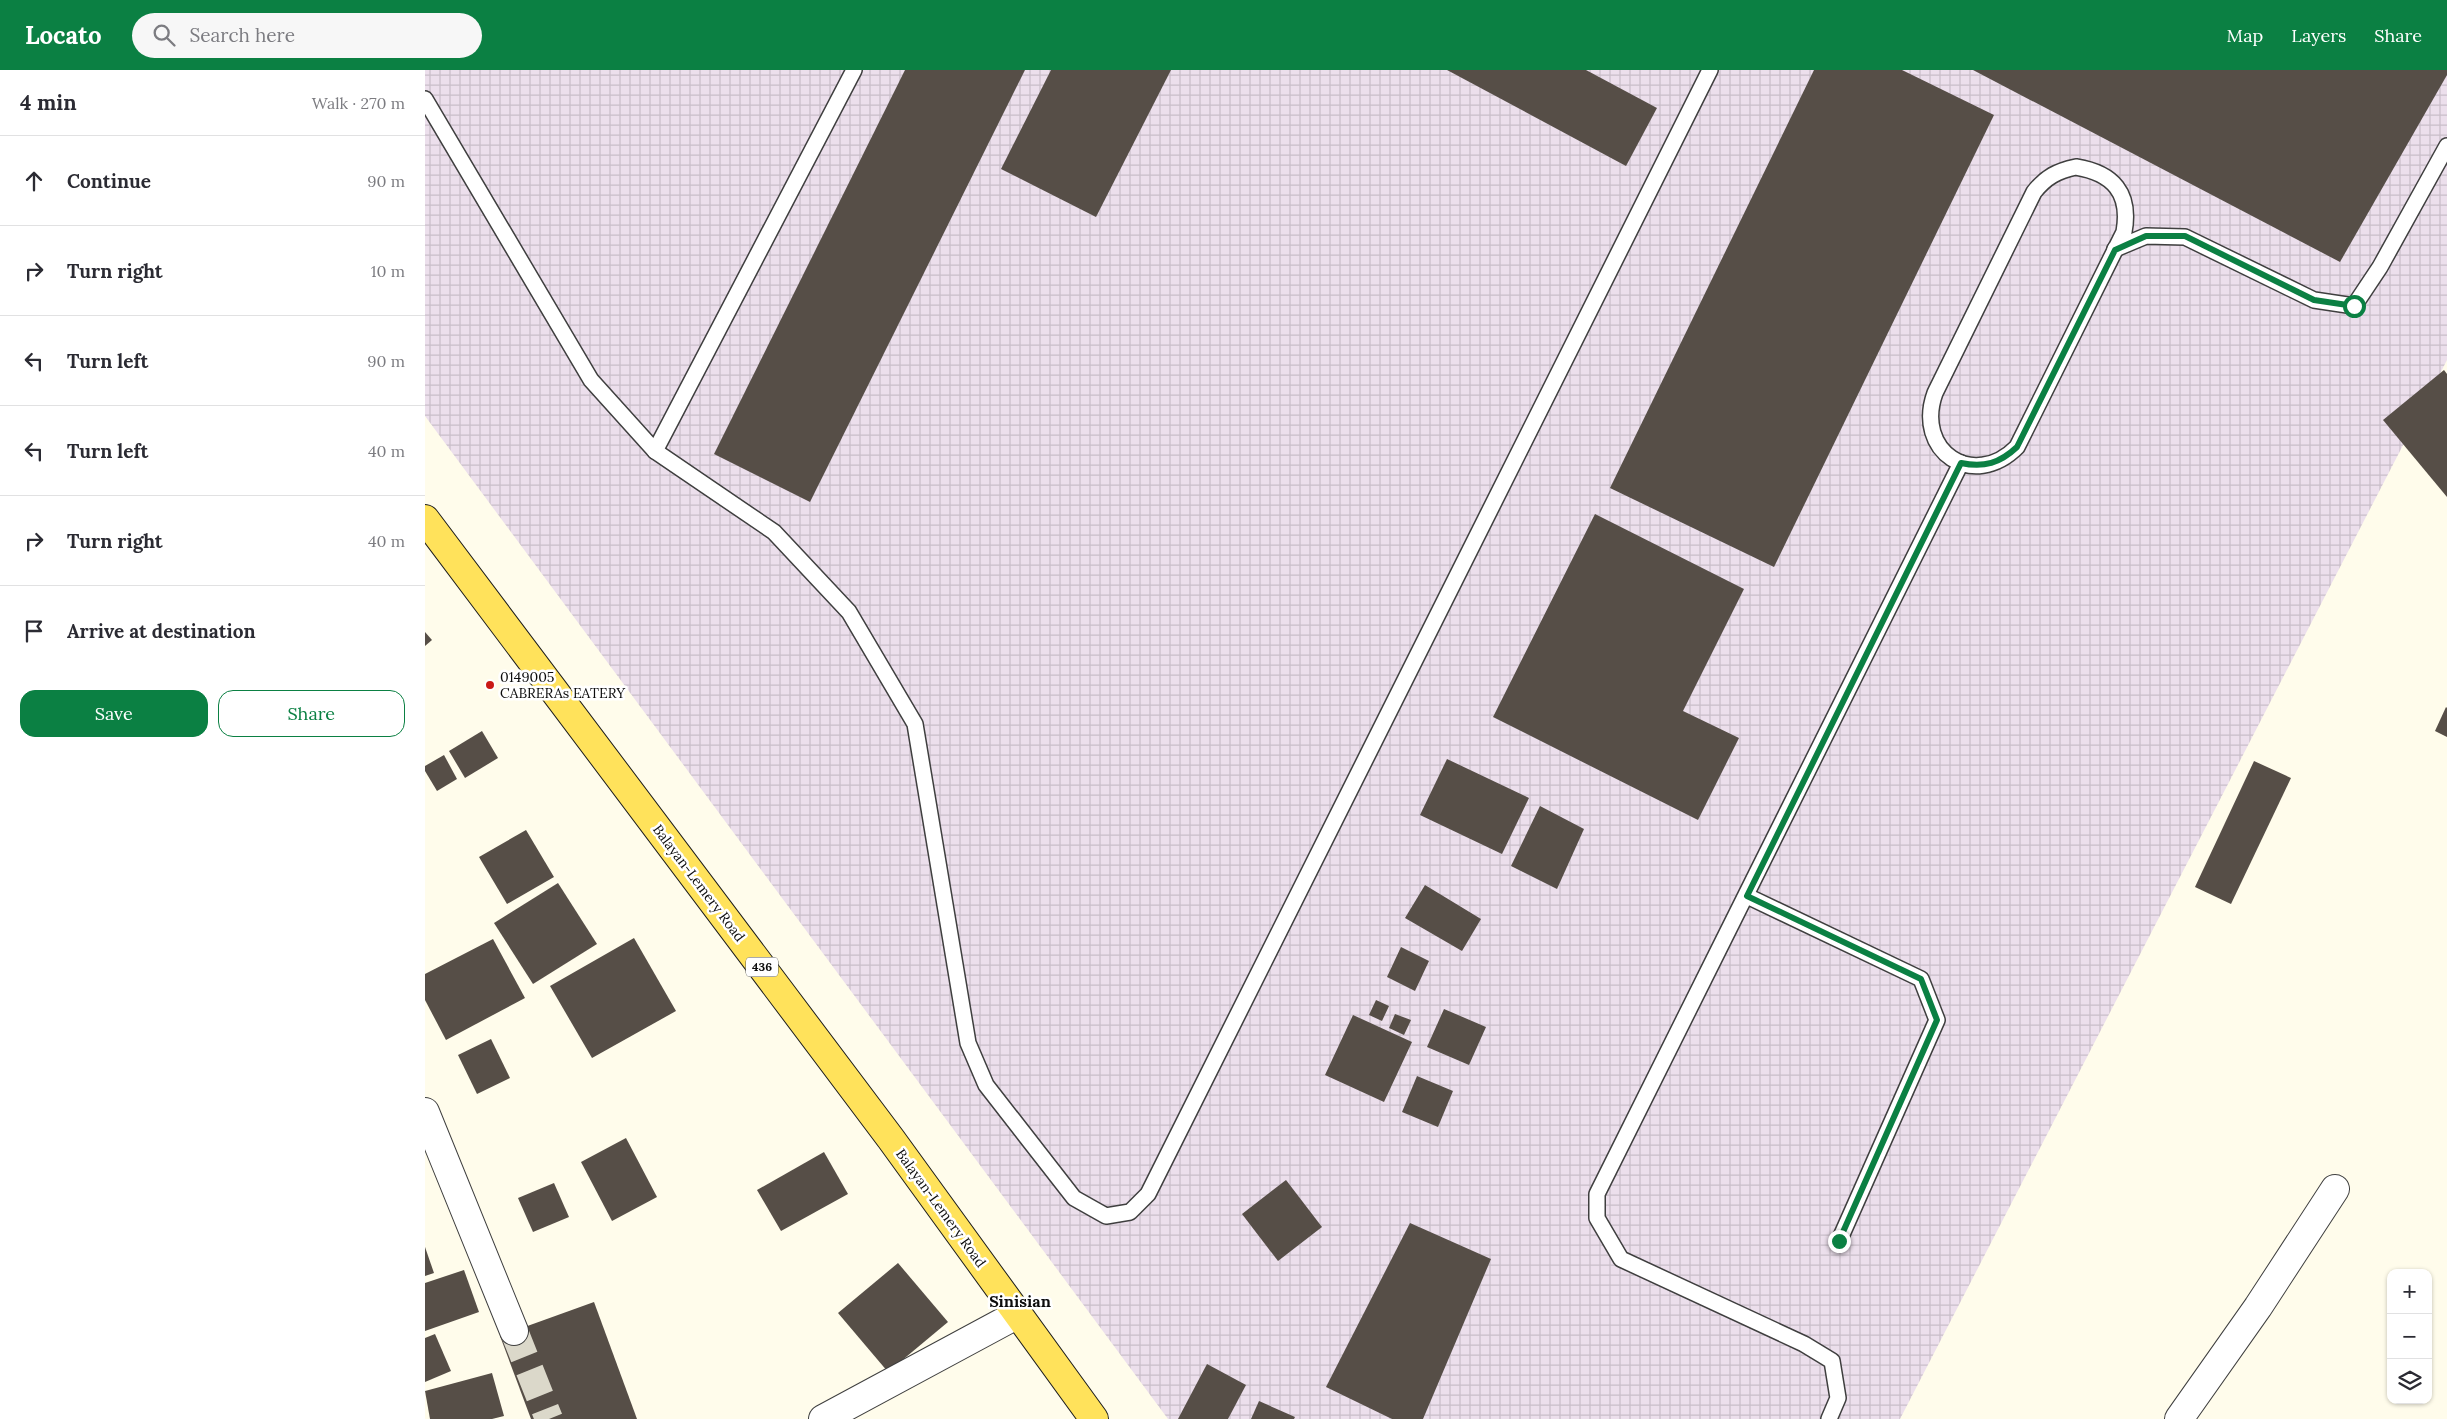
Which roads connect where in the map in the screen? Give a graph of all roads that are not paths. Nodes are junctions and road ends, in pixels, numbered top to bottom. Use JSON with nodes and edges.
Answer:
{"nodes":[{"id":1,"x":854,"y":70,"type":"edge"},
{"id":2,"x":1705,"y":72,"type":"edge"},
{"id":3,"x":425,"y":99,"type":"edge"},
{"id":4,"x":2447,"y":146,"type":"edge"},
{"id":5,"x":2115,"y":250,"type":"junction"},
{"id":6,"x":655,"y":451,"type":"junction"},
{"id":7,"x":1961,"y":463,"type":"junction"},
{"id":8,"x":425,"y":518,"type":"edge"},
{"id":9,"x":1747,"y":896,"type":"junction"},
{"id":10,"x":425,"y":1112,"type":"edge"},
{"id":11,"x":2335,"y":1189,"type":"dead end"},
{"id":12,"x":1839,"y":1241,"type":"dead end"},
{"id":13,"x":1018,"y":1314,"type":"junction"},
{"id":14,"x":514,"y":1331,"type":"tunnel mouth"},
{"id":15,"x":823,"y":1419,"type":"edge"},
{"id":16,"x":1094,"y":1419,"type":"edge"},
{"id":17,"x":1829,"y":1419,"type":"edge"},
{"id":18,"x":2179,"y":1419,"type":"edge"}],
"edges":[{"from":1,"to":6,"type":"lane"},
{"from":2,"to":6,"type":"lane"},
{"from":3,"to":6,"type":"lane"},
{"from":4,"to":5,"type":"lane"},
{"from":5,"to":7,"type":"lane"},
{"from":5,"to":7,"type":"lane"},
{"from":7,"to":9,"type":"lane"},
{"from":8,"to":13,"type":"main road","name":"Balayan-Lemery Road","number":"436"},
{"from":9,"to":12,"type":"lane"},
{"from":9,"to":17,"type":"lane"},
{"from":10,"to":14,"type":"street"},
{"from":11,"to":18,"type":"street"},
{"from":13,"to":15,"type":"street"},
{"from":13,"to":16,"type":"main road","name":"Balayan-Lemery Road","number":"436"}]}
